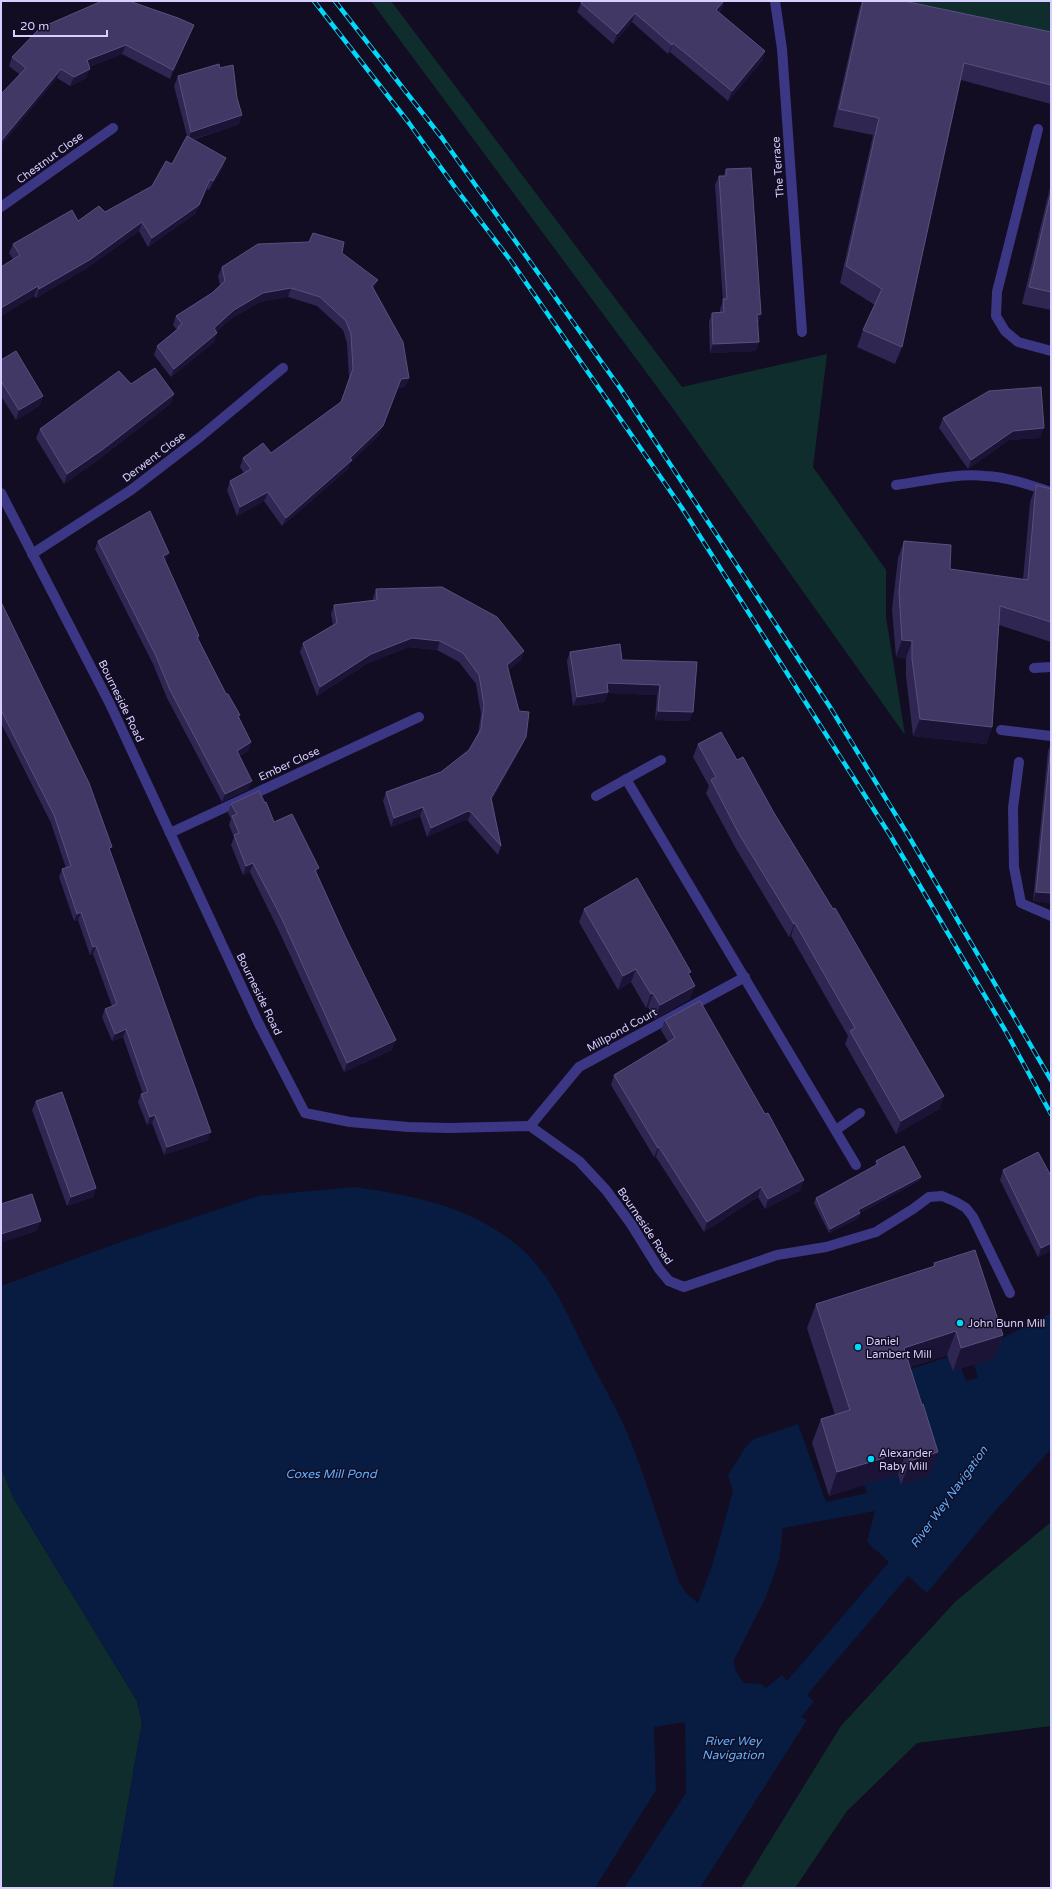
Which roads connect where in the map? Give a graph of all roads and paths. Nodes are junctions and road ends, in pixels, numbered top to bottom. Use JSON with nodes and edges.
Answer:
{"nodes":[{"id":1,"x":775,"y":1,"type":"edge"},
{"id":2,"x":113,"y":128,"type":"dead end"},
{"id":3,"x":1038,"y":129,"type":"dead end"},
{"id":4,"x":1,"y":208,"type":"edge"},
{"id":5,"x":802,"y":332,"type":"dead end"},
{"id":6,"x":1051,"y":351,"type":"edge"},
{"id":7,"x":283,"y":368,"type":"dead end"},
{"id":8,"x":896,"y":485,"type":"dead end"},
{"id":9,"x":1051,"y":492,"type":"edge"},
{"id":10,"x":1,"y":493,"type":"edge"},
{"id":11,"x":32,"y":554,"type":"junction"},
{"id":12,"x":1051,"y":667,"type":"edge"},
{"id":13,"x":1034,"y":668,"type":"dead end"},
{"id":14,"x":418,"y":717,"type":"dead end"},
{"id":15,"x":1001,"y":730,"type":"dead end"},
{"id":16,"x":1051,"y":736,"type":"edge"},
{"id":17,"x":661,"y":760,"type":"dead end"},
{"id":18,"x":1019,"y":762,"type":"dead end"},
{"id":19,"x":626,"y":779,"type":"junction"},
{"id":20,"x":596,"y":796,"type":"dead end"},
{"id":21,"x":170,"y":833,"type":"junction"},
{"id":22,"x":1051,"y":916,"type":"edge"},
{"id":23,"x":744,"y":977,"type":"junction"},
{"id":24,"x":860,"y":1113,"type":"dead end"},
{"id":25,"x":530,"y":1126,"type":"junction"},
{"id":26,"x":836,"y":1130,"type":"junction"},
{"id":27,"x":856,"y":1165,"type":"dead end"},
{"id":28,"x":1010,"y":1293,"type":"dead end"}],
"edges":[{"from":1,"to":5,"type":"street","name":"The Terrace"},
{"from":2,"to":4,"type":"street","name":"Chestnut Close"},
{"from":3,"to":6,"type":"street"},
{"from":7,"to":11,"type":"street","name":"Derwent Close"},
{"from":8,"to":9,"type":"street"},
{"from":10,"to":11,"type":"street","name":"Bourneside Road"},
{"from":11,"to":21,"type":"street","name":"Bourneside Road"},
{"from":12,"to":13,"type":"street"},
{"from":14,"to":21,"type":"street","name":"Ember Close"},
{"from":15,"to":16,"type":"street"},
{"from":17,"to":19,"type":"street"},
{"from":18,"to":22,"type":"street"},
{"from":19,"to":20,"type":"street"},
{"from":19,"to":23,"type":"street"},
{"from":21,"to":25,"type":"street","name":"Bourneside Road"},
{"from":23,"to":25,"type":"street","name":"Millpond Court"},
{"from":23,"to":26,"type":"street"},
{"from":24,"to":26,"type":"street"},
{"from":25,"to":28,"type":"street","name":"Bourneside Road"},
{"from":26,"to":27,"type":"street"}]}
